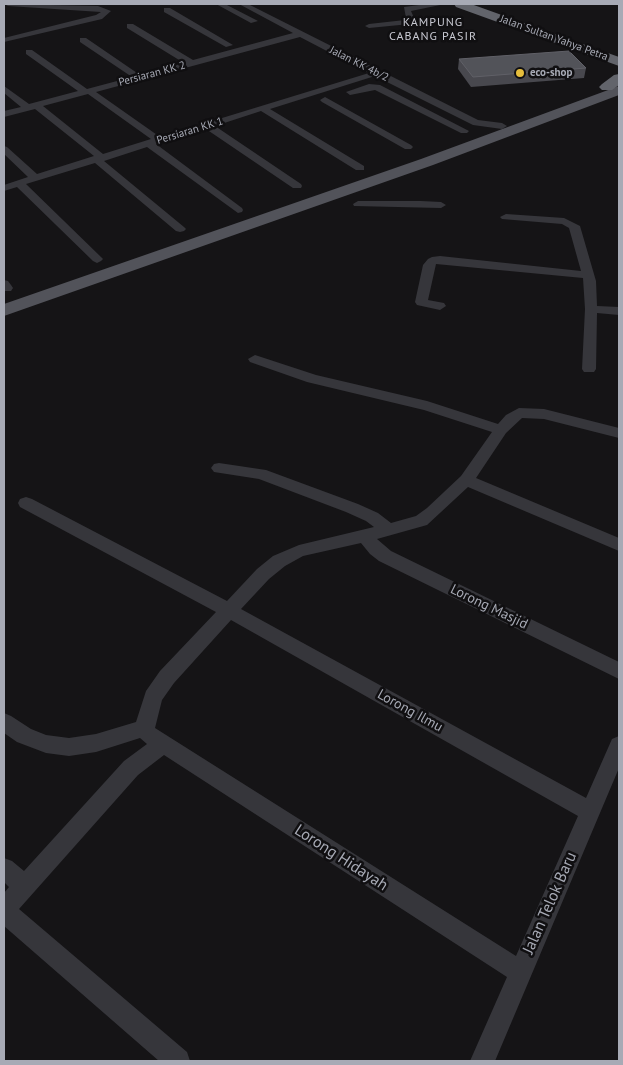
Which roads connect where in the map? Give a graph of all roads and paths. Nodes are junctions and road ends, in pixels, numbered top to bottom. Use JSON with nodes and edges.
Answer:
{"nodes":[{"id":1,"x":8,"y":4,"type":"edge"},
{"id":2,"x":23,"y":4,"type":"edge"},
{"id":3,"x":220,"y":4,"type":"edge"},
{"id":4,"x":441,"y":4,"type":"edge"},
{"id":5,"x":460,"y":4,"type":"edge"},
{"id":6,"x":475,"y":4,"type":"edge"},
{"id":7,"x":246,"y":6,"type":"edge"},
{"id":8,"x":167,"y":10,"type":"dead end"},
{"id":9,"x":235,"y":11,"type":"junction"},
{"id":10,"x":261,"y":25,"type":"dead end"},
{"id":11,"x":130,"y":26,"type":"dead end"},
{"id":12,"x":369,"y":26,"type":"dead end"},
{"id":13,"x":14,"y":29,"type":"dead end"},
{"id":14,"x":43,"y":30,"type":"junction"},
{"id":15,"x":271,"y":32,"type":"dead end"},
{"id":16,"x":300,"y":34,"type":"junction"},
{"id":17,"x":4,"y":40,"type":"edge"},
{"id":18,"x":83,"y":40,"type":"dead end"},
{"id":19,"x":232,"y":44,"type":"junction"},
{"id":20,"x":244,"y":49,"type":"junction"},
{"id":21,"x":29,"y":52,"type":"dead end"},
{"id":22,"x":612,"y":54,"type":"edge"},
{"id":23,"x":181,"y":58,"type":"junction"},
{"id":24,"x":619,"y":62,"type":"edge"},
{"id":25,"x":191,"y":63,"type":"junction"},
{"id":26,"x":619,"y":67,"type":"edge"},
{"id":27,"x":376,"y":73,"type":"junction"},
{"id":28,"x":139,"y":78,"type":"junction"},
{"id":29,"x":616,"y":84,"type":"edge"},
{"id":30,"x":4,"y":89,"type":"edge"},
{"id":31,"x":87,"y":92,"type":"junction"},
{"id":32,"x":619,"y":98,"type":"edge"},
{"id":33,"x":32,"y":107,"type":"junction"},
{"id":34,"x":262,"y":108,"type":"junction"},
{"id":35,"x":291,"y":111,"type":"dead end"},
{"id":36,"x":4,"y":114,"type":"edge"},
{"id":37,"x":274,"y":116,"type":"junction"},
{"id":38,"x":207,"y":125,"type":"junction"},
{"id":39,"x":480,"y":128,"type":"junction"},
{"id":40,"x":464,"y":131,"type":"dead end"},
{"id":41,"x":153,"y":142,"type":"junction"},
{"id":42,"x":408,"y":147,"type":"dead end"},
{"id":43,"x":4,"y":149,"type":"edge"},
{"id":44,"x":99,"y":158,"type":"junction"},
{"id":45,"x":433,"y":165,"type":"junction"},
{"id":46,"x":360,"y":168,"type":"dead end"},
{"id":47,"x":35,"y":178,"type":"junction"},
{"id":48,"x":19,"y":183,"type":"junction"},
{"id":49,"x":297,"y":186,"type":"dead end"},
{"id":50,"x":4,"y":188,"type":"edge"},
{"id":51,"x":404,"y":188,"type":"dead end"},
{"id":52,"x":358,"y":204,"type":"junction"},
{"id":53,"x":442,"y":205,"type":"dead end"},
{"id":54,"x":238,"y":210,"type":"dead end"},
{"id":55,"x":340,"y":211,"type":"dead end"},
{"id":56,"x":506,"y":217,"type":"dead end"},
{"id":57,"x":180,"y":229,"type":"dead end"},
{"id":58,"x":267,"y":234,"type":"dead end"},
{"id":59,"x":215,"y":243,"type":"junction"},
{"id":60,"x":97,"y":259,"type":"dead end"},
{"id":61,"x":588,"y":275,"type":"junction"},
{"id":62,"x":440,"y":306,"type":"dead end"},
{"id":63,"x":591,"y":309,"type":"junction"},
{"id":64,"x":4,"y":310,"type":"edge"},
{"id":65,"x":619,"y":311,"type":"edge"},
{"id":66,"x":254,"y":358,"type":"dead end"},
{"id":67,"x":589,"y":369,"type":"dead end"},
{"id":68,"x":501,"y":430,"type":"junction"},
{"id":69,"x":619,"y":433,"type":"edge"},
{"id":70,"x":219,"y":468,"type":"dead end"},
{"id":71,"x":466,"y":480,"type":"junction"},
{"id":72,"x":26,"y":503,"type":"dead end"},
{"id":73,"x":389,"y":530,"type":"junction"},
{"id":74,"x":365,"y":536,"type":"junction"},
{"id":75,"x":619,"y":545,"type":"edge"},
{"id":76,"x":229,"y":611,"type":"junction"},
{"id":77,"x":619,"y":671,"type":"edge"},
{"id":78,"x":4,"y":722,"type":"edge"},
{"id":79,"x":144,"y":728,"type":"junction"},
{"id":80,"x":163,"y":744,"type":"junction"},
{"id":81,"x":619,"y":745,"type":"edge"},
{"id":82,"x":590,"y":812,"type":"junction"},
{"id":83,"x":4,"y":869,"type":"edge"},
{"id":84,"x":25,"y":885,"type":"junction"},
{"id":85,"x":4,"y":910,"type":"edge"},
{"id":86,"x":520,"y":972,"type":"junction"},
{"id":87,"x":178,"y":1061,"type":"edge"},
{"id":88,"x":483,"y":1061,"type":"edge"}],
"edges":[{"from":1,"to":2,"type":"street"},
{"from":2,"to":14,"type":"street"},
{"from":3,"to":9,"type":"street"},
{"from":4,"to":12,"type":"street"},
{"from":5,"to":22,"type":"highway","name":"Jalan Sultan Yahya Petra"},
{"from":6,"to":22,"type":"highway","name":"Jalan Sultan Yahya Petra"},
{"from":7,"to":9,"type":"street"},
{"from":7,"to":16,"type":"street","name":"Jalan KK 4b/2"},
{"from":8,"to":19,"type":"street"},
{"from":9,"to":10,"type":"street"},
{"from":11,"to":23,"type":"street"},
{"from":13,"to":14,"type":"street"},
{"from":14,"to":17,"type":"street"},
{"from":15,"to":19,"type":"street"},
{"from":16,"to":20,"type":"street","name":"Persiaran KK 2"},
{"from":16,"to":27,"type":"street","name":"Jalan KK 4b/2"},
{"from":18,"to":28,"type":"street"},
{"from":19,"to":20,"type":"street"},
{"from":19,"to":23,"type":"street"},
{"from":20,"to":25,"type":"street","name":"Persiaran KK 2"},
{"from":21,"to":31,"type":"street"},
{"from":22,"to":24,"type":"highway","name":"Jalan Sultan Yahya Petra"},
{"from":22,"to":26,"type":"highway"},
{"from":23,"to":25,"type":"street"},
{"from":25,"to":28,"type":"street","name":"Persiaran KK 2"},
{"from":27,"to":34,"type":"street","name":"Persiaran KK 1"},
{"from":27,"to":39,"type":"street","name":"Jalan KK 4b/2"},
{"from":28,"to":31,"type":"street","name":"Persiaran KK 2"},
{"from":29,"to":39,"type":"main road"},
{"from":29,"to":45,"type":"main road"},
{"from":30,"to":33,"type":"street"},
{"from":31,"to":33,"type":"street","name":"Persiaran KK 2"},
{"from":31,"to":41,"type":"street"},
{"from":32,"to":45,"type":"main road"},
{"from":33,"to":36,"type":"street","name":"Persiaran KK 2"},
{"from":33,"to":44,"type":"street"},
{"from":34,"to":37,"type":"street"},
{"from":34,"to":38,"type":"street","name":"Persiaran KK 1"},
{"from":35,"to":37,"type":"street"},
{"from":37,"to":46,"type":"street"},
{"from":38,"to":41,"type":"street","name":"Persiaran KK 1"},
{"from":38,"to":49,"type":"street"},
{"from":39,"to":59,"type":"main road"},
{"from":40,"to":42,"type":"street"},
{"from":41,"to":44,"type":"street","name":"Persiaran KK 1"},
{"from":41,"to":54,"type":"street"},
{"from":43,"to":47,"type":"street"},
{"from":44,"to":47,"type":"street","name":"Persiaran KK 1"},
{"from":44,"to":57,"type":"street"},
{"from":45,"to":59,"type":"main road"},
{"from":47,"to":48,"type":"street","name":"Persiaran KK 1"},
{"from":48,"to":50,"type":"street","name":"Persiaran KK 1"},
{"from":48,"to":60,"type":"street"},
{"from":51,"to":52,"type":"main road"},
{"from":52,"to":53,"type":"street"},
{"from":52,"to":55,"type":"main road"},
{"from":56,"to":61,"type":"street"},
{"from":58,"to":59,"type":"main road"},
{"from":59,"to":64,"type":"main road"},
{"from":61,"to":62,"type":"street"},
{"from":61,"to":63,"type":"street"},
{"from":63,"to":65,"type":"street"},
{"from":63,"to":67,"type":"street"},
{"from":66,"to":68,"type":"street"},
{"from":68,"to":69,"type":"street"},
{"from":68,"to":71,"type":"street"},
{"from":70,"to":73,"type":"street"},
{"from":71,"to":73,"type":"street"},
{"from":71,"to":75,"type":"street"},
{"from":72,"to":76,"type":"street","name":"Lorong Ilmu"},
{"from":73,"to":74,"type":"street"},
{"from":74,"to":76,"type":"street"},
{"from":74,"to":77,"type":"street","name":"Lorong Masjid"},
{"from":76,"to":79,"type":"street"},
{"from":76,"to":82,"type":"street","name":"Lorong Ilmu"},
{"from":78,"to":79,"type":"street"},
{"from":79,"to":80,"type":"street","name":"Lorong Hidayah"},
{"from":80,"to":84,"type":"street"},
{"from":80,"to":86,"type":"street","name":"Lorong Hidayah"},
{"from":81,"to":82,"type":"street","name":"Jalan Telok Baru"},
{"from":82,"to":86,"type":"street","name":"Jalan Telok Baru"},
{"from":83,"to":84,"type":"street"},
{"from":84,"to":85,"type":"street"},
{"from":85,"to":87,"type":"street"},
{"from":86,"to":88,"type":"street","name":"Jalan Telok Baru"}]}
